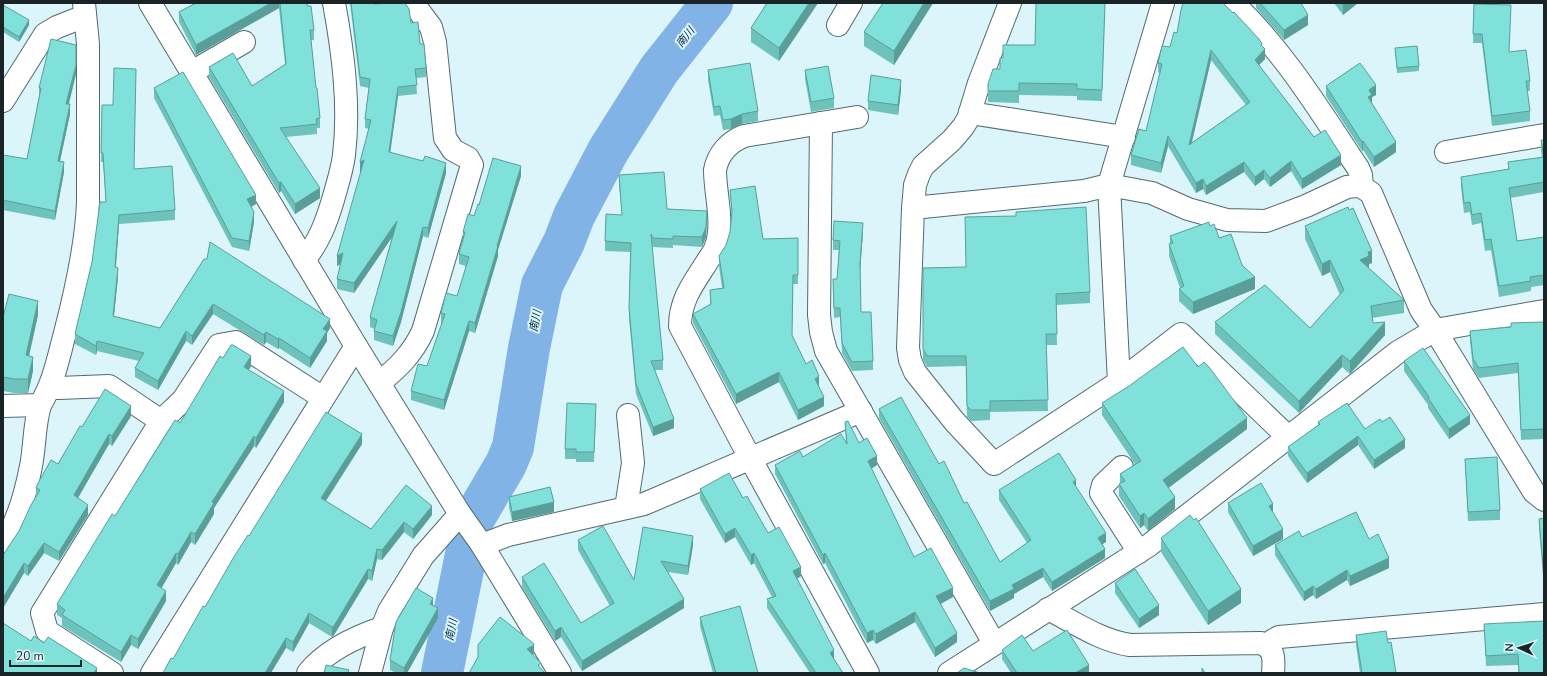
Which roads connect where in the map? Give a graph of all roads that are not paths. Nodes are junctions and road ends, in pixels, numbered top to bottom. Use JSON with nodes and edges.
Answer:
{"nodes":[{"id":1,"x":150,"y":3,"type":"edge"},
{"id":2,"x":334,"y":3,"type":"edge"},
{"id":3,"x":413,"y":3,"type":"edge"},
{"id":4,"x":850,"y":3,"type":"edge"},
{"id":5,"x":1010,"y":3,"type":"edge"},
{"id":6,"x":1163,"y":3,"type":"edge"},
{"id":7,"x":1233,"y":3,"type":"edge"},
{"id":8,"x":85,"y":9,"type":"edge"},
{"id":9,"x":838,"y":25,"type":"dead end"},
{"id":10,"x":244,"y":42,"type":"dead end"},
{"id":11,"x":192,"y":72,"type":"junction"},
{"id":12,"x":3,"y":101,"type":"edge"},
{"id":13,"x":970,"y":113,"type":"junction"},
{"id":14,"x":857,"y":117,"type":"dead end"},
{"id":15,"x":821,"y":123,"type":"junction"},
{"id":16,"x":1544,"y":135,"type":"edge"},
{"id":17,"x":1124,"y":137,"type":"junction"},
{"id":18,"x":1446,"y":152,"type":"dead end"},
{"id":19,"x":1109,"y":185,"type":"junction"},
{"id":20,"x":1362,"y":187,"type":"junction"},
{"id":21,"x":913,"y":208,"type":"junction"},
{"id":22,"x":304,"y":260,"type":"junction"},
{"id":23,"x":1544,"y":311,"type":"edge"},
{"id":24,"x":1435,"y":330,"type":"junction"},
{"id":25,"x":356,"y":346,"type":"junction"},
{"id":26,"x":1119,"y":382,"type":"junction"},
{"id":27,"x":379,"y":383,"type":"junction"},
{"id":28,"x":45,"y":396,"type":"junction"},
{"id":29,"x":323,"y":398,"type":"junction"},
{"id":30,"x":3,"y":406,"type":"edge"},
{"id":31,"x":861,"y":411,"type":"junction"},
{"id":32,"x":628,"y":415,"type":"dead end"},
{"id":33,"x":161,"y":421,"type":"junction"},
{"id":34,"x":1289,"y":438,"type":"junction"},
{"id":35,"x":750,"y":458,"type":"junction"},
{"id":36,"x":1122,"y":467,"type":"dead end"},
{"id":37,"x":1544,"y":500,"type":"edge"},
{"id":38,"x":626,"y":508,"type":"junction"},
{"id":39,"x":462,"y":516,"type":"junction"},
{"id":40,"x":3,"y":544,"type":"edge"},
{"id":41,"x":481,"y":544,"type":"junction"},
{"id":42,"x":1139,"y":552,"type":"junction"},
{"id":43,"x":1048,"y":609,"type":"junction"},
{"id":44,"x":1544,"y":614,"type":"edge"},
{"id":45,"x":382,"y":628,"type":"junction"},
{"id":46,"x":994,"y":644,"type":"junction"},
{"id":47,"x":1269,"y":647,"type":"junction"},
{"id":48,"x":112,"y":673,"type":"edge"},
{"id":49,"x":152,"y":673,"type":"edge"},
{"id":50,"x":308,"y":673,"type":"edge"},
{"id":51,"x":370,"y":673,"type":"edge"},
{"id":52,"x":560,"y":673,"type":"edge"},
{"id":53,"x":868,"y":673,"type":"edge"},
{"id":54,"x":949,"y":673,"type":"edge"},
{"id":55,"x":1273,"y":673,"type":"edge"}],
"edges":[{"from":1,"to":11,"type":"street"},
{"from":2,"to":22,"type":"street"},
{"from":3,"to":27,"type":"street"},
{"from":4,"to":9,"type":"street"},
{"from":5,"to":13,"type":"street"},
{"from":6,"to":17,"type":"street"},
{"from":7,"to":20,"type":"street"},
{"from":8,"to":12,"type":"street"},
{"from":8,"to":28,"type":"street"},
{"from":10,"to":11,"type":"street"},
{"from":11,"to":22,"type":"street"},
{"from":13,"to":17,"type":"street"},
{"from":13,"to":21,"type":"street"},
{"from":14,"to":15,"type":"street"},
{"from":15,"to":31,"type":"street"},
{"from":15,"to":35,"type":"street"},
{"from":16,"to":18,"type":"street"},
{"from":17,"to":19,"type":"street"},
{"from":19,"to":20,"type":"street"},
{"from":19,"to":21,"type":"street"},
{"from":19,"to":26,"type":"street"},
{"from":20,"to":24,"type":"street"},
{"from":21,"to":26,"type":"street"},
{"from":22,"to":25,"type":"street"},
{"from":23,"to":24,"type":"street"},
{"from":24,"to":34,"type":"street"},
{"from":24,"to":37,"type":"street"},
{"from":25,"to":27,"type":"street"},
{"from":25,"to":29,"type":"street"},
{"from":26,"to":34,"type":"street"},
{"from":27,"to":39,"type":"street"},
{"from":28,"to":30,"type":"street"},
{"from":28,"to":33,"type":"street"},
{"from":28,"to":40,"type":"street"},
{"from":29,"to":33,"type":"street"},
{"from":29,"to":49,"type":"street"},
{"from":31,"to":35,"type":"street"},
{"from":31,"to":46,"type":"street"},
{"from":32,"to":38,"type":"street"},
{"from":33,"to":48,"type":"street"},
{"from":34,"to":42,"type":"street"},
{"from":35,"to":38,"type":"street"},
{"from":35,"to":53,"type":"street"},
{"from":36,"to":42,"type":"street"},
{"from":38,"to":41,"type":"street"},
{"from":39,"to":41,"type":"street"},
{"from":39,"to":45,"type":"street"},
{"from":41,"to":52,"type":"street"},
{"from":42,"to":43,"type":"street"},
{"from":43,"to":46,"type":"street"},
{"from":43,"to":47,"type":"street"},
{"from":44,"to":47,"type":"street"},
{"from":45,"to":50,"type":"street"},
{"from":45,"to":51,"type":"street"},
{"from":46,"to":54,"type":"street"},
{"from":47,"to":55,"type":"street"}]}
